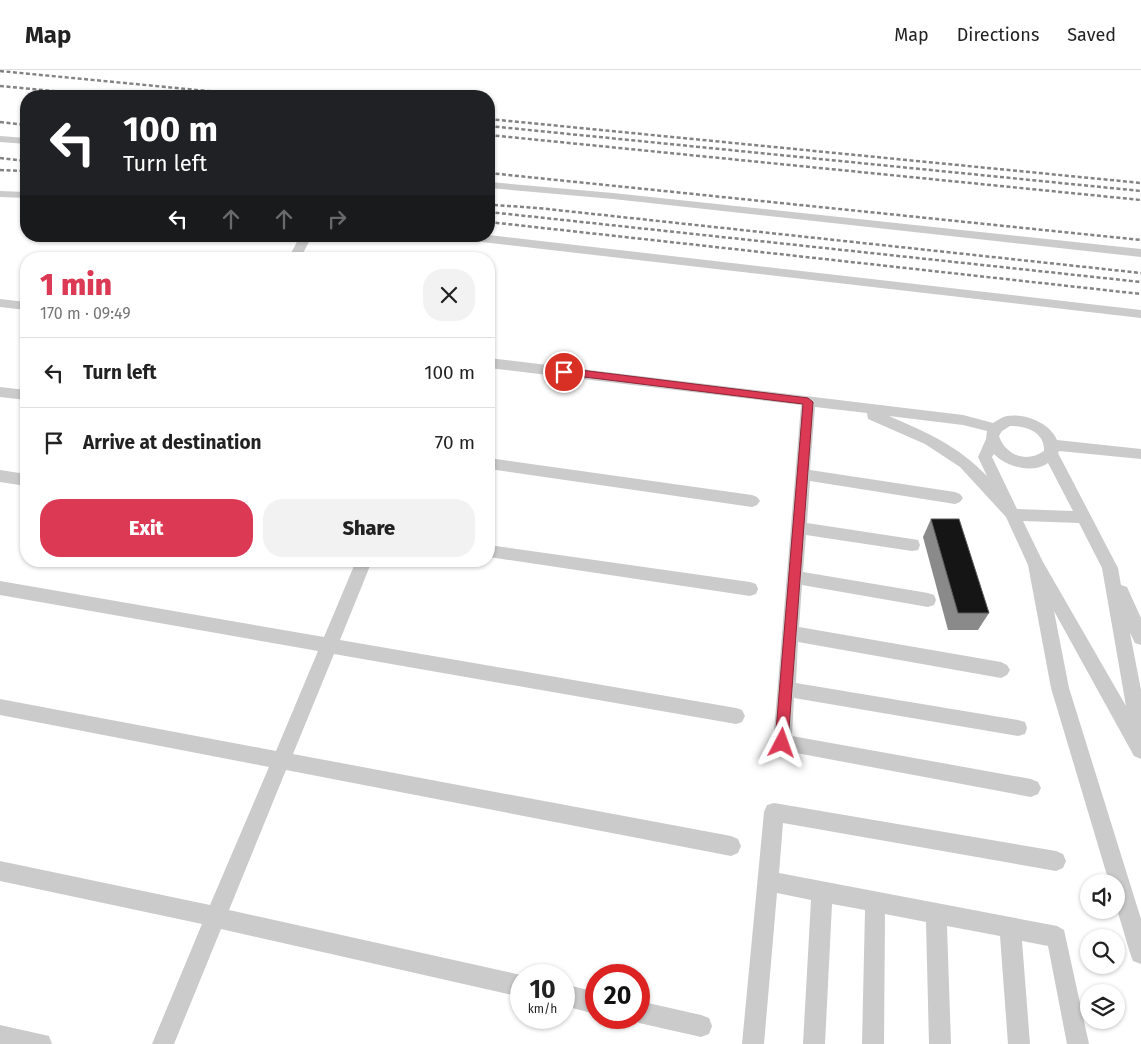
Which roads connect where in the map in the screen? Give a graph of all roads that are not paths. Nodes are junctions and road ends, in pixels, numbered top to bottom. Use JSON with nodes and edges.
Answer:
{"nodes":[{"id":1,"x":0,"y":138,"type":"edge"},
{"id":2,"x":20,"y":140,"type":"edge"},
{"id":3,"x":495,"y":186,"type":"edge"},
{"id":4,"x":0,"y":194,"type":"edge"},
{"id":5,"x":20,"y":195,"type":"edge"},
{"id":6,"x":495,"y":240,"type":"edge"},
{"id":7,"x":1141,"y":253,"type":"edge"},
{"id":8,"x":0,"y":303,"type":"edge"},
{"id":9,"x":20,"y":305,"type":"edge"},
{"id":10,"x":1141,"y":314,"type":"edge"},
{"id":11,"x":495,"y":364,"type":"edge"},
{"id":12,"x":0,"y":392,"type":"edge"},
{"id":13,"x":20,"y":394,"type":"edge"},
{"id":14,"x":808,"y":402,"type":"junction"},
{"id":15,"x":853,"y":407,"type":"junction"},
{"id":16,"x":993,"y":435,"type":"junction"},
{"id":17,"x":1052,"y":449,"type":"junction"},
{"id":18,"x":1141,"y":454,"type":"edge"},
{"id":19,"x":495,"y":464,"type":"edge"},
{"id":20,"x":802,"y":474,"type":"junction"},
{"id":21,"x":0,"y":476,"type":"edge"},
{"id":22,"x":20,"y":479,"type":"edge"},
{"id":23,"x":955,"y":498,"type":"dead end"},
{"id":24,"x":752,"y":501,"type":"dead end"},
{"id":25,"x":1013,"y":515,"type":"junction"},
{"id":26,"x":1084,"y":517,"type":"junction"},
{"id":27,"x":798,"y":528,"type":"junction"},
{"id":28,"x":912,"y":545,"type":"dead end"},
{"id":29,"x":495,"y":552,"type":"edge"},
{"id":30,"x":1036,"y":565,"type":"junction"},
{"id":31,"x":362,"y":567,"type":"edge"},
{"id":32,"x":1110,"y":568,"type":"junction"},
{"id":33,"x":794,"y":577,"type":"junction"},
{"id":34,"x":0,"y":588,"type":"edge"},
{"id":35,"x":750,"y":589,"type":"dead end"},
{"id":36,"x":928,"y":600,"type":"dead end"},
{"id":37,"x":790,"y":633,"type":"junction"},
{"id":38,"x":1141,"y":638,"type":"edge"},
{"id":39,"x":329,"y":646,"type":"junction"},
{"id":40,"x":1001,"y":670,"type":"dead end"},
{"id":41,"x":786,"y":688,"type":"junction"},
{"id":42,"x":0,"y":707,"type":"edge"},
{"id":43,"x":736,"y":716,"type":"dead end"},
{"id":44,"x":1018,"y":728,"type":"dead end"},
{"id":45,"x":1141,"y":740,"type":"edge"},
{"id":46,"x":1141,"y":750,"type":"edge"},
{"id":47,"x":281,"y":760,"type":"junction"},
{"id":48,"x":1031,"y":788,"type":"dead end"},
{"id":49,"x":731,"y":846,"type":"dead end"},
{"id":50,"x":1056,"y":860,"type":"dead end"},
{"id":51,"x":0,"y":871,"type":"edge"},
{"id":52,"x":767,"y":881,"type":"junction"},
{"id":53,"x":822,"y":892,"type":"junction"},
{"id":54,"x":875,"y":902,"type":"junction"},
{"id":55,"x":936,"y":913,"type":"junction"},
{"id":56,"x":216,"y":917,"type":"junction"},
{"id":57,"x":1010,"y":928,"type":"junction"},
{"id":58,"x":1141,"y":953,"type":"edge"},
{"id":59,"x":510,"y":984,"type":"edge"},
{"id":60,"x":650,"y":1014,"type":"edge"},
{"id":61,"x":701,"y":1026,"type":"dead end"},
{"id":62,"x":0,"y":1036,"type":"edge"},
{"id":63,"x":40,"y":1044,"type":"edge"},
{"id":64,"x":163,"y":1044,"type":"edge"},
{"id":65,"x":753,"y":1044,"type":"edge"},
{"id":66,"x":814,"y":1044,"type":"edge"},
{"id":67,"x":873,"y":1044,"type":"edge"},
{"id":68,"x":940,"y":1044,"type":"edge"},
{"id":69,"x":1019,"y":1044,"type":"edge"},
{"id":70,"x":1078,"y":1044,"type":"edge"}],
"edges":[{"from":1,"to":2,"type":"lane"},
{"from":3,"to":7,"type":"lane"},
{"from":4,"to":5,"type":"lane"},
{"from":6,"to":10,"type":"lane"},
{"from":8,"to":9,"type":"lane"},
{"from":11,"to":14,"type":"lane"},
{"from":12,"to":13,"type":"lane"},
{"from":14,"to":15,"type":"lane"},
{"from":14,"to":20,"type":"lane"},
{"from":15,"to":16,"type":"lane"},
{"from":15,"to":25,"type":"lane"},
{"from":16,"to":17,"type":"lane"},
{"from":16,"to":17,"type":"lane"},
{"from":16,"to":25,"type":"lane"},
{"from":17,"to":18,"type":"lane"},
{"from":17,"to":26,"type":"lane"},
{"from":19,"to":24,"type":"lane"},
{"from":20,"to":23,"type":"lane"},
{"from":20,"to":27,"type":"lane"},
{"from":21,"to":22,"type":"lane"},
{"from":25,"to":26,"type":"lane"},
{"from":25,"to":30,"type":"lane"},
{"from":26,"to":32,"type":"lane"},
{"from":27,"to":28,"type":"lane"},
{"from":27,"to":33,"type":"lane"},
{"from":29,"to":35,"type":"lane"},
{"from":30,"to":46,"type":"lane"},
{"from":30,"to":58,"type":"lane"},
{"from":31,"to":39,"type":"lane"},
{"from":32,"to":38,"type":"lane"},
{"from":32,"to":45,"type":"lane"},
{"from":33,"to":36,"type":"lane"},
{"from":33,"to":37,"type":"lane"},
{"from":34,"to":39,"type":"lane"},
{"from":37,"to":40,"type":"lane"},
{"from":37,"to":41,"type":"lane"},
{"from":39,"to":43,"type":"lane"},
{"from":39,"to":47,"type":"lane"},
{"from":41,"to":44,"type":"lane"},
{"from":41,"to":48,"type":"lane"},
{"from":42,"to":47,"type":"lane"},
{"from":47,"to":49,"type":"lane"},
{"from":47,"to":56,"type":"lane"},
{"from":50,"to":52,"type":"lane"},
{"from":51,"to":56,"type":"lane"},
{"from":52,"to":53,"type":"lane"},
{"from":52,"to":65,"type":"lane"},
{"from":53,"to":54,"type":"lane"},
{"from":53,"to":66,"type":"lane"},
{"from":54,"to":55,"type":"lane"},
{"from":54,"to":67,"type":"lane"},
{"from":55,"to":57,"type":"lane"},
{"from":55,"to":68,"type":"lane"},
{"from":56,"to":59,"type":"lane"},
{"from":56,"to":64,"type":"lane"},
{"from":57,"to":69,"type":"lane"},
{"from":57,"to":70,"type":"lane"},
{"from":60,"to":61,"type":"lane"},
{"from":62,"to":63,"type":"lane"}]}
